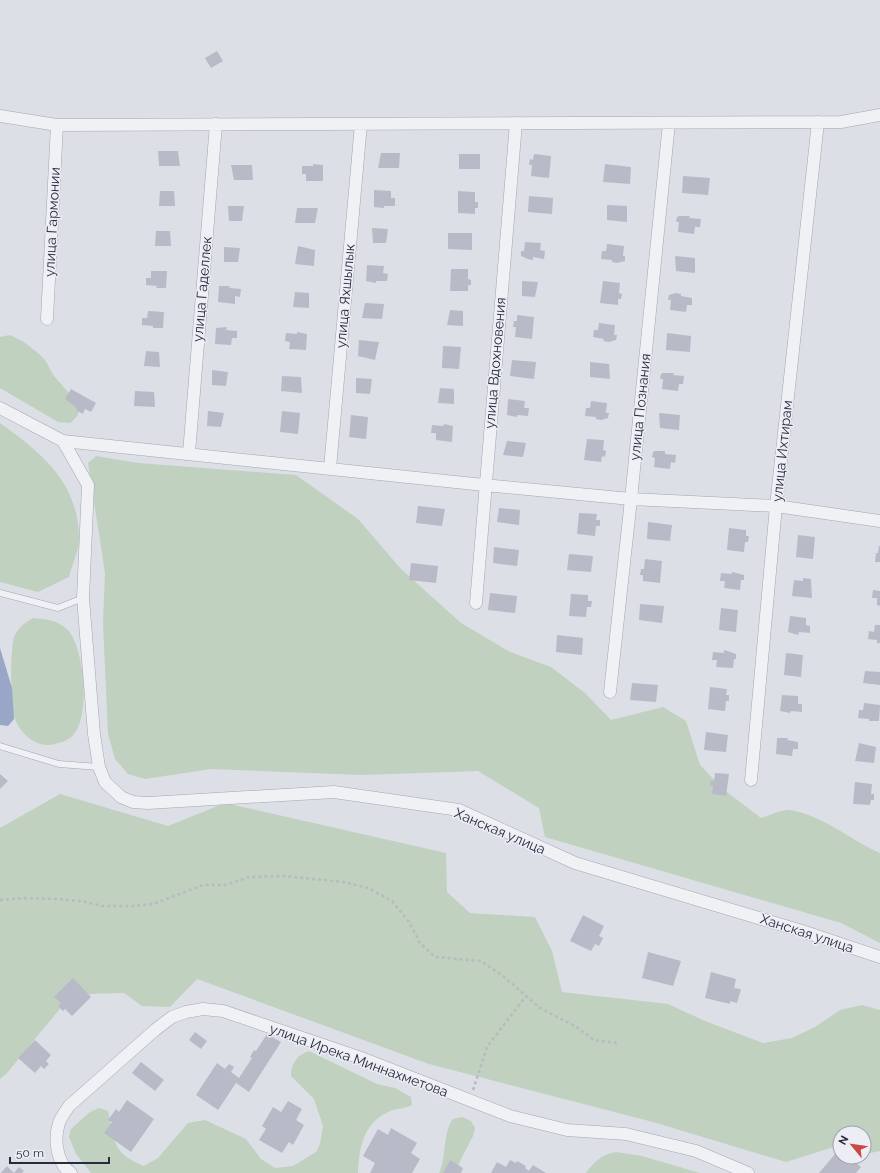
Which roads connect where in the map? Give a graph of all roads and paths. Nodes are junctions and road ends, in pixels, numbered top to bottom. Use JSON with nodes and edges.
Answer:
{"nodes":[{"id":1,"x":880,"y":115,"type":"edge"},
{"id":2,"x":0,"y":116,"type":"edge"},
{"id":3,"x":818,"y":122,"type":"junction"},
{"id":4,"x":516,"y":123,"type":"junction"},
{"id":5,"x":669,"y":123,"type":"junction"},
{"id":6,"x":216,"y":124,"type":"junction"},
{"id":7,"x":361,"y":124,"type":"junction"},
{"id":8,"x":57,"y":125,"type":"junction"},
{"id":9,"x":47,"y":319,"type":"dead end"},
{"id":10,"x":0,"y":408,"type":"edge"},
{"id":11,"x":63,"y":442,"type":"junction"},
{"id":12,"x":189,"y":453,"type":"junction"},
{"id":13,"x":330,"y":468,"type":"junction"},
{"id":14,"x":484,"y":485,"type":"junction"},
{"id":15,"x":631,"y":498,"type":"junction"},
{"id":16,"x":776,"y":506,"type":"junction"},
{"id":17,"x":880,"y":521,"type":"edge"},
{"id":18,"x":0,"y":593,"type":"edge"},
{"id":19,"x":83,"y":598,"type":"junction"},
{"id":20,"x":476,"y":603,"type":"dead end"},
{"id":21,"x":610,"y":692,"type":"dead end"},
{"id":22,"x":0,"y":746,"type":"edge"},
{"id":23,"x":99,"y":767,"type":"junction"},
{"id":24,"x":751,"y":780,"type":"dead end"},
{"id":25,"x":0,"y":900,"type":"edge"},
{"id":26,"x":880,"y":957,"type":"edge"},
{"id":27,"x":526,"y":996,"type":"junction"},
{"id":28,"x":617,"y":1043,"type":"dead end"},
{"id":29,"x":469,"y":1100,"type":"junction"},
{"id":30,"x":71,"y":1173,"type":"edge"},
{"id":31,"x":748,"y":1173,"type":"edge"}],
"edges":[{"from":1,"to":3,"type":"street"},
{"from":2,"to":8,"type":"street"},
{"from":3,"to":5,"type":"street"},
{"from":3,"to":16,"type":"street","name":"улица Ихтирам"},
{"from":4,"to":5,"type":"street"},
{"from":4,"to":7,"type":"street"},
{"from":4,"to":14,"type":"street","name":"улица Вдохновения"},
{"from":5,"to":15,"type":"street","name":"улица Познания"},
{"from":6,"to":7,"type":"street"},
{"from":6,"to":8,"type":"street"},
{"from":6,"to":12,"type":"street","name":"улица Гаделлек"},
{"from":7,"to":13,"type":"street","name":"улица Яхшылык"},
{"from":8,"to":9,"type":"street","name":"улица Гармонии"},
{"from":10,"to":11,"type":"street"},
{"from":11,"to":12,"type":"street"},
{"from":11,"to":19,"type":"street","name":"Ханская улица"},
{"from":12,"to":13,"type":"street"},
{"from":13,"to":14,"type":"street"},
{"from":14,"to":15,"type":"street"},
{"from":14,"to":20,"type":"street","name":"улица Вдохновения"},
{"from":15,"to":16,"type":"street"},
{"from":15,"to":21,"type":"street","name":"улица Познания"},
{"from":16,"to":17,"type":"street"},
{"from":16,"to":24,"type":"street","name":"улица Ихтирам"},
{"from":18,"to":19,"type":"lane"},
{"from":19,"to":23,"type":"street","name":"Ханская улица"},
{"from":22,"to":23,"type":"lane"},
{"from":23,"to":26,"type":"street","name":"Ханская улица"},
{"from":25,"to":27,"type":"path"},
{"from":27,"to":28,"type":"path"},
{"from":27,"to":29,"type":"path"},
{"from":29,"to":30,"type":"street","name":"улица Ирека Миннахметова"},
{"from":29,"to":31,"type":"street","name":"улица Ирека Миннахметова"}]}
